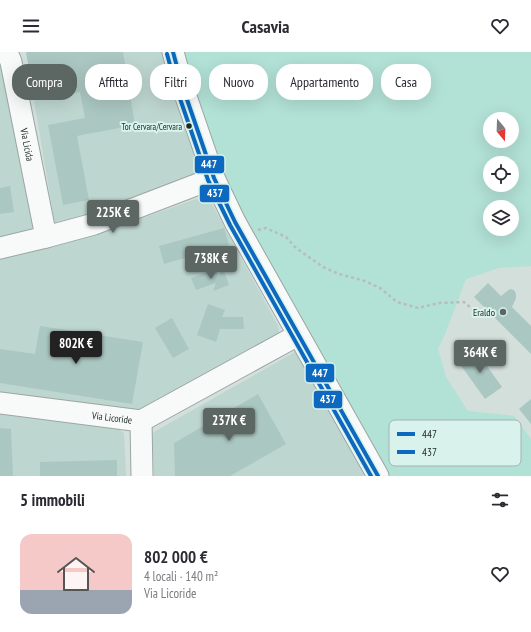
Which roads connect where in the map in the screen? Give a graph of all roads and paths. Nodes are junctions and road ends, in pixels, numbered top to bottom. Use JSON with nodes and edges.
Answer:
{"nodes":[{"id":1,"x":7,"y":52,"type":"edge"},
{"id":2,"x":173,"y":52,"type":"edge"},
{"id":3,"x":214,"y":178,"type":"junction"},
{"id":4,"x":46,"y":237,"type":"junction"},
{"id":5,"x":244,"y":238,"type":"junction"},
{"id":6,"x":0,"y":248,"type":"edge"},
{"id":7,"x":477,"y":313,"type":"dead end"},
{"id":8,"x":298,"y":335,"type":"junction"},
{"id":9,"x":0,"y":403,"type":"edge"},
{"id":10,"x":141,"y":422,"type":"junction"},
{"id":11,"x":142,"y":476,"type":"edge"},
{"id":12,"x":378,"y":476,"type":"edge"}],
"edges":[{"from":1,"to":4,"type":"street","name":"Via Licida"},
{"from":2,"to":3,"type":"street"},
{"from":3,"to":4,"type":"street"},
{"from":3,"to":5,"type":"street"},
{"from":4,"to":6,"type":"street"},
{"from":5,"to":7,"type":"path"},
{"from":5,"to":8,"type":"street"},
{"from":8,"to":10,"type":"street","name":"Via Licoride"},
{"from":8,"to":12,"type":"street"},
{"from":9,"to":10,"type":"street","name":"Via Licoride"},
{"from":10,"to":11,"type":"street"}]}
